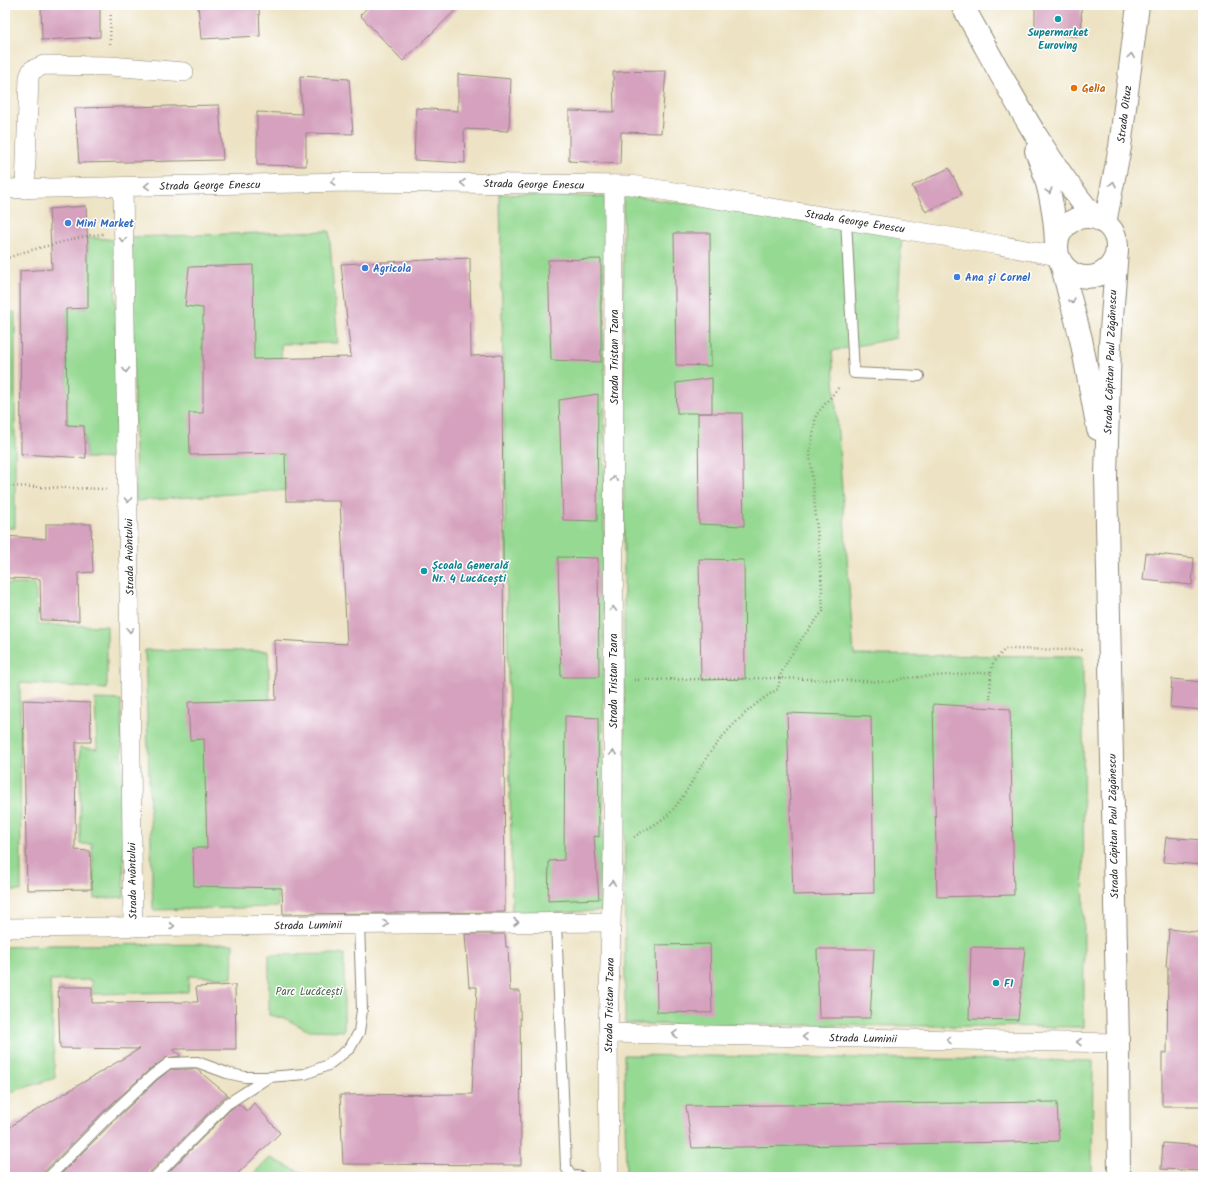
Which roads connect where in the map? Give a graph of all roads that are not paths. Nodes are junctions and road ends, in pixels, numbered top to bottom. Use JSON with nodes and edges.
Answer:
{"nodes":[{"id":1,"x":962,"y":5,"type":"edge"},
{"id":2,"x":1138,"y":5,"type":"edge"},
{"id":3,"x":184,"y":72,"type":"dead end"},
{"id":4,"x":1016,"y":102,"type":"junction"},
{"id":5,"x":614,"y":185,"type":"junction"},
{"id":6,"x":123,"y":187,"type":"junction"},
{"id":7,"x":5,"y":189,"type":"edge"},
{"id":8,"x":25,"y":189,"type":"junction"},
{"id":9,"x":846,"y":220,"type":"junction"},
{"id":10,"x":1099,"y":220,"type":"junction"},
{"id":11,"x":1117,"y":250,"type":"junction"},
{"id":12,"x":1058,"y":255,"type":"junction"},
{"id":13,"x":920,"y":376,"type":"dead end"},
{"id":14,"x":1106,"y":475,"type":"junction"},
{"id":15,"x":556,"y":922,"type":"junction"},
{"id":16,"x":610,"y":922,"type":"junction"},
{"id":17,"x":359,"y":924,"type":"junction"},
{"id":18,"x":133,"y":927,"type":"junction"},
{"id":19,"x":5,"y":928,"type":"edge"},
{"id":20,"x":608,"y":1033,"type":"junction"},
{"id":21,"x":1118,"y":1043,"type":"junction"},
{"id":22,"x":269,"y":1077,"type":"junction"},
{"id":23,"x":50,"y":1177,"type":"edge"},
{"id":24,"x":155,"y":1177,"type":"edge"},
{"id":25,"x":581,"y":1177,"type":"edge"},
{"id":26,"x":609,"y":1177,"type":"edge"},
{"id":27,"x":1120,"y":1177,"type":"edge"}],
"edges":[{"from":1,"to":4,"type":"main road","name":"Strada Căpitan Paul Zăgănescu"},
{"from":10,"to":2,"type":"main road","name":"Strada Oituz","one_way":true},
{"from":3,"to":8,"type":"street"},
{"from":4,"to":10,"type":"main road","name":"Strada Căpitan Paul Zăgănescu"},
{"from":4,"to":12,"type":"main road","name":"Strada Căpitan Paul Zăgănescu","one_way":true},
{"from":5,"to":6,"type":"street","name":"Strada George Enescu","one_way":true},
{"from":5,"to":9,"type":"street","name":"Strada George Enescu"},
{"from":16,"to":5,"type":"street","name":"Strada Tristan Tzara","one_way":true},
{"from":6,"to":8,"type":"street","name":"Strada George Enescu"},
{"from":6,"to":18,"type":"street","name":"Strada Avântului","one_way":true},
{"from":7,"to":8,"type":"street","name":"Strada George Enescu"},
{"from":9,"to":12,"type":"street","name":"Strada George Enescu"},
{"from":9,"to":13,"type":"lane"},
{"from":10,"to":11,"type":"main road","name":"Strada Căpitan Paul Zăgănescu"},
{"from":10,"to":12,"type":"main road"},
{"from":11,"to":12,"type":"main road","name":"Strada Căpitan Paul Zăgănescu"},
{"from":11,"to":14,"type":"main road","name":"Strada Căpitan Paul Zăgănescu"},
{"from":12,"to":14,"type":"main road","name":"Strada Căpitan Paul Zăgănescu","one_way":true},
{"from":14,"to":21,"type":"main road","name":"Strada Căpitan Paul Zăgănescu"},
{"from":15,"to":16,"type":"street","name":"Strada Luminii"},
{"from":17,"to":15,"type":"street","name":"Strada Luminii","one_way":true},
{"from":15,"to":25,"type":"lane"},
{"from":16,"to":20,"type":"street","name":"Strada Tristan Tzara"},
{"from":18,"to":17,"type":"street","name":"Strada Luminii","one_way":true},
{"from":17,"to":22,"type":"lane"},
{"from":18,"to":19,"type":"street","name":"Strada Luminii"},
{"from":21,"to":20,"type":"street","name":"Strada Luminii","one_way":true},
{"from":20,"to":26,"type":"street","name":"Strada Tristan Tzara"},
{"from":21,"to":27,"type":"main road","name":"Strada Căpitan Paul Zăgănescu"},
{"from":22,"to":23,"type":"lane"},
{"from":22,"to":24,"type":"lane"}]}
